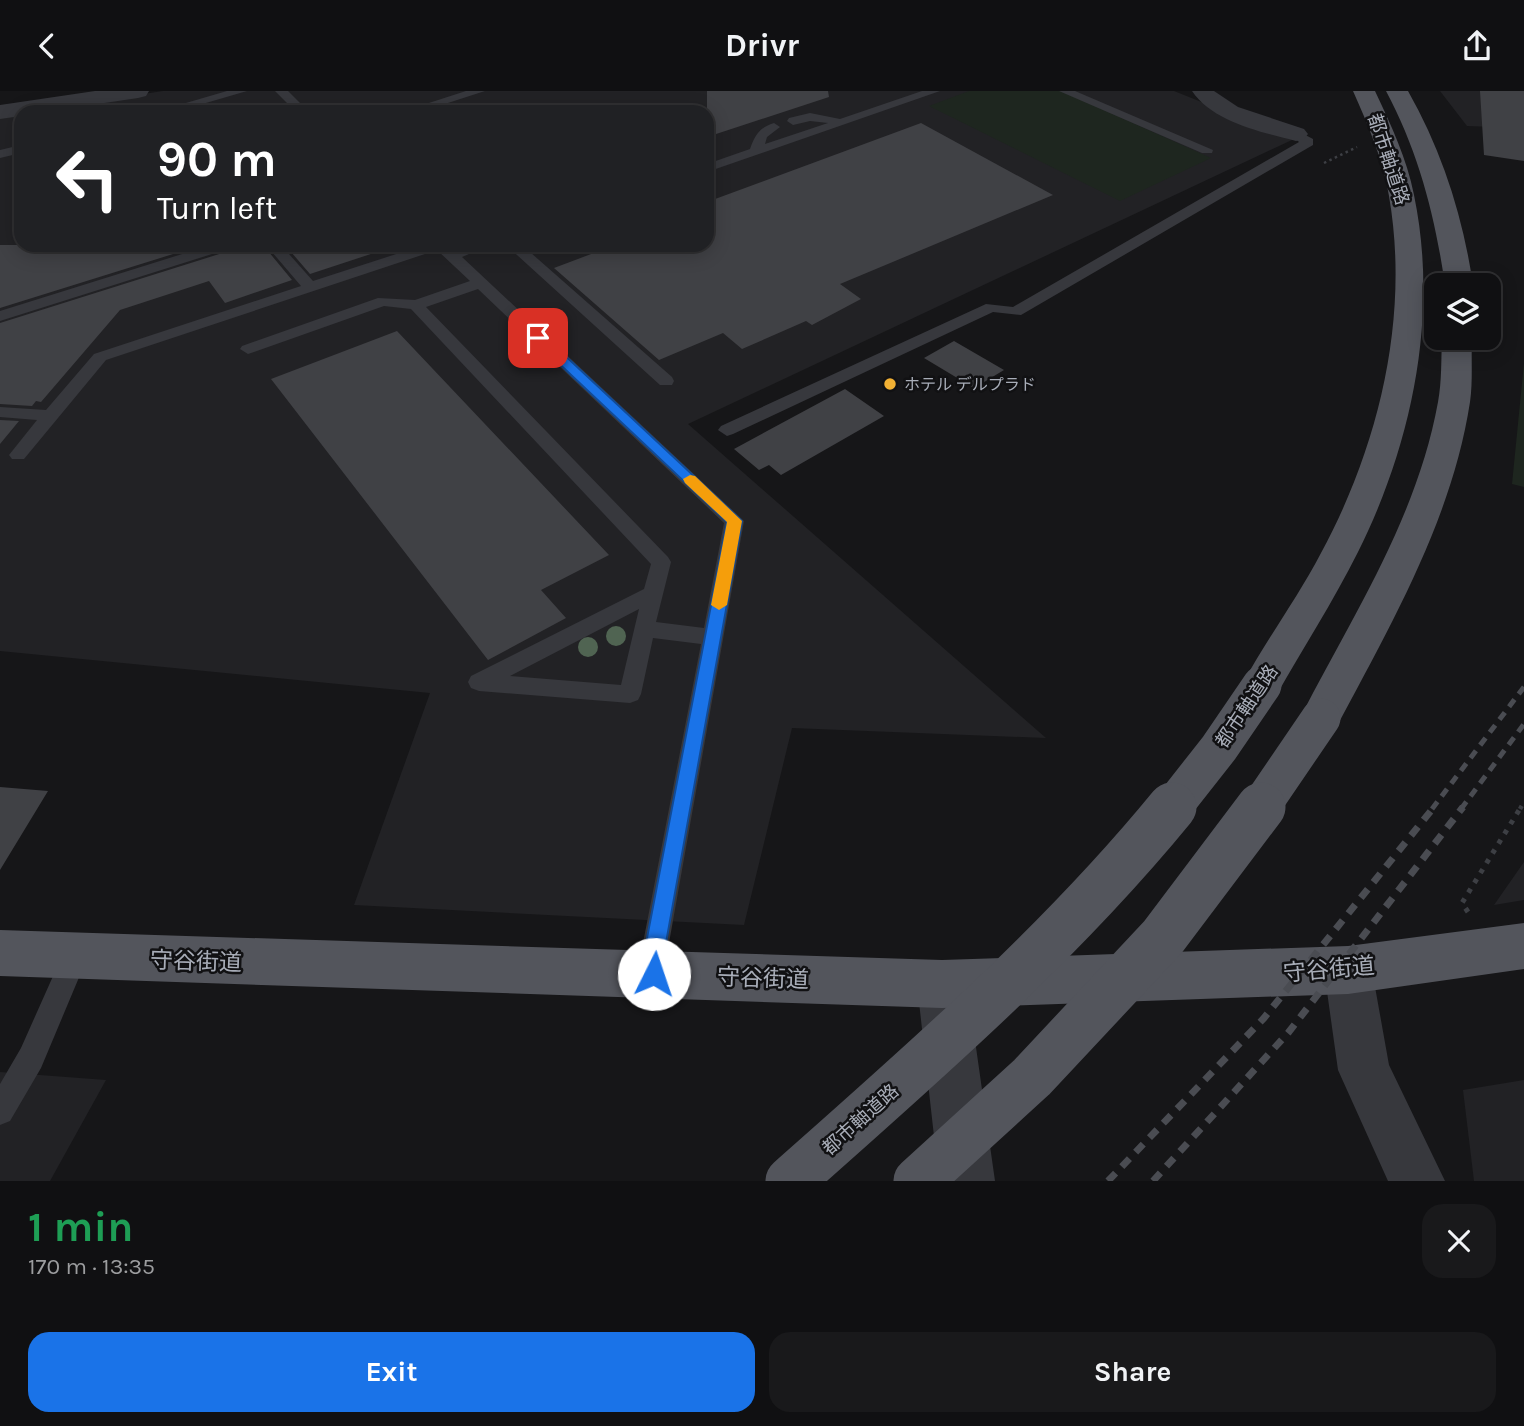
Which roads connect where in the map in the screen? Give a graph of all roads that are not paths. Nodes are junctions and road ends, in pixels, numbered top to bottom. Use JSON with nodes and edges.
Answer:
{"nodes":[{"id":1,"x":241,"y":91,"type":"edge"},
{"id":2,"x":281,"y":91,"type":"edge"},
{"id":3,"x":479,"y":91,"type":"edge"},
{"id":4,"x":934,"y":91,"type":"edge"},
{"id":5,"x":1065,"y":91,"type":"edge"},
{"id":6,"x":1203,"y":91,"type":"edge"},
{"id":7,"x":1364,"y":91,"type":"edge"},
{"id":8,"x":1397,"y":91,"type":"edge"},
{"id":9,"x":125,"y":92,"type":"edge"},
{"id":10,"x":44,"y":105,"type":"edge"},
{"id":11,"x":188,"y":105,"type":"edge"},
{"id":12,"x":296,"y":105,"type":"edge"},
{"id":13,"x":431,"y":105,"type":"edge"},
{"id":14,"x":793,"y":121,"type":"dead end"},
{"id":15,"x":840,"y":122,"type":"junction"},
{"id":16,"x":774,"y":127,"type":"dead end"},
{"id":17,"x":1296,"y":134,"type":"joint"},
{"id":18,"x":1207,"y":150,"type":"dead end"},
{"id":19,"x":756,"y":151,"type":"junction"},
{"id":20,"x":714,"y":166,"type":"edge"},
{"id":21,"x":204,"y":252,"type":"edge"},
{"id":22,"x":279,"y":252,"type":"edge"},
{"id":23,"x":432,"y":252,"type":"edge"},
{"id":24,"x":446,"y":252,"type":"edge"},
{"id":25,"x":521,"y":252,"type":"edge"},
{"id":26,"x":1456,"y":273,"type":"edge"},
{"id":27,"x":480,"y":283,"type":"junction"},
{"id":28,"x":310,"y":287,"type":"junction"},
{"id":29,"x":416,"y":305,"type":"junction"},
{"id":30,"x":0,"y":316,"type":"edge"},
{"id":31,"x":248,"y":349,"type":"dead end"},
{"id":32,"x":1456,"y":350,"type":"edge"},
{"id":33,"x":666,"y":381,"type":"dead end"},
{"id":34,"x":0,"y":412,"type":"edge"},
{"id":35,"x":51,"y":415,"type":"junction"},
{"id":36,"x":727,"y":430,"type":"dead end"},
{"id":37,"x":18,"y":454,"type":"dead end"},
{"id":38,"x":653,"y":593,"type":"junction"},
{"id":39,"x":644,"y":629,"type":"junction"},
{"id":40,"x":713,"y":637,"type":"junction"},
{"id":41,"x":1524,"y":946,"type":"edge"},
{"id":42,"x":0,"y":953,"type":"edge"},
{"id":43,"x":75,"y":956,"type":"junction"},
{"id":44,"x":1348,"y":970,"type":"junction"},
{"id":45,"x":654,"y":974,"type":"junction"},
{"id":46,"x":942,"y":984,"type":"junction"},
{"id":47,"x":0,"y":1111,"type":"edge"},
{"id":48,"x":790,"y":1181,"type":"edge"},
{"id":49,"x":918,"y":1181,"type":"edge"},
{"id":50,"x":967,"y":1181,"type":"edge"},
{"id":51,"x":1417,"y":1181,"type":"edge"}],
"edges":[{"from":1,"to":11,"type":"lane"},
{"from":2,"to":12,"type":"lane"},
{"from":3,"to":13,"type":"lane"},
{"from":4,"to":15,"type":"lane"},
{"from":5,"to":18,"type":"lane"},
{"from":6,"to":17,"type":"street"},
{"from":7,"to":48,"type":"main road","name":"都市軸道路","bridge":true},
{"from":8,"to":26,"type":"main road","name":"都市軸道路"},
{"from":9,"to":10,"type":"street"},
{"from":14,"to":15,"type":"lane"},
{"from":15,"to":19,"type":"lane"},
{"from":16,"to":19,"type":"lane"},
{"from":17,"to":36,"type":"lane"},
{"from":19,"to":20,"type":"lane"},
{"from":21,"to":30,"type":"lane"},
{"from":22,"to":28,"type":"lane"},
{"from":23,"to":28,"type":"lane"},
{"from":24,"to":27,"type":"lane"},
{"from":25,"to":33,"type":"lane"},
{"from":27,"to":29,"type":"lane"},
{"from":27,"to":40,"type":"lane"},
{"from":28,"to":35,"type":"lane"},
{"from":29,"to":31,"type":"lane"},
{"from":29,"to":38,"type":"lane"},
{"from":32,"to":49,"type":"main road","bridge":true},
{"from":34,"to":35,"type":"lane"},
{"from":35,"to":37,"type":"lane"},
{"from":38,"to":39,"type":"lane"},
{"from":38,"to":39,"type":"lane"},
{"from":39,"to":40,"type":"lane"},
{"from":40,"to":45,"type":"lane"},
{"from":41,"to":44,"type":"main road","name":"守谷街道"},
{"from":42,"to":43,"type":"main road","name":"守谷街道"},
{"from":43,"to":45,"type":"main road","name":"守谷街道"},
{"from":43,"to":47,"type":"lane"},
{"from":44,"to":46,"type":"main road","name":"守谷街道"},
{"from":44,"to":51,"type":"street"},
{"from":45,"to":46,"type":"main road","name":"守谷街道"},
{"from":46,"to":50,"type":"street"}]}
